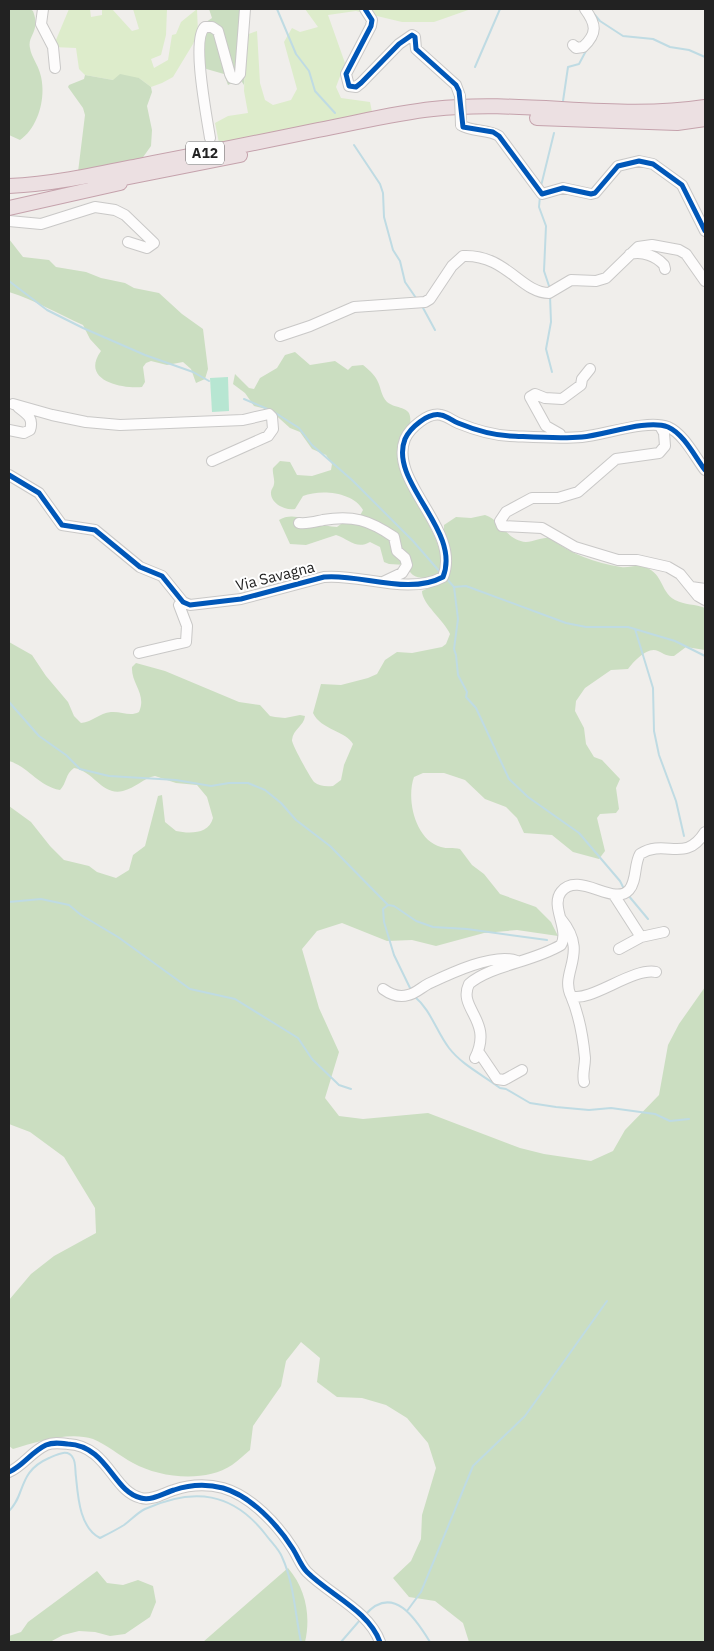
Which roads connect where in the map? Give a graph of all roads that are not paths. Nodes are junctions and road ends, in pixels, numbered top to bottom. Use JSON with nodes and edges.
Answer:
{"nodes":[{"id":1,"x":43,"y":9,"type":"edge"},
{"id":2,"x":245,"y":9,"type":"edge"},
{"id":3,"x":365,"y":9,"type":"edge"},
{"id":4,"x":585,"y":9,"type":"edge"},
{"id":5,"x":573,"y":45,"type":"dead end"},
{"id":6,"x":55,"y":68,"type":"dead end"},
{"id":7,"x":705,"y":107,"type":"edge"},
{"id":8,"x":705,"y":119,"type":"edge"},
{"id":9,"x":210,"y":138,"type":"dead end"},
{"id":10,"x":146,"y":175,"type":"junction"},
{"id":11,"x":9,"y":181,"type":"edge"},
{"id":12,"x":50,"y":182,"type":"junction"},
{"id":13,"x":9,"y":186,"type":"edge"},
{"id":14,"x":9,"y":194,"type":"edge"},
{"id":15,"x":9,"y":208,"type":"edge"},
{"id":16,"x":9,"y":221,"type":"edge"},
{"id":17,"x":705,"y":231,"type":"edge"},
{"id":18,"x":128,"y":242,"type":"dead end"},
{"id":19,"x":630,"y":254,"type":"junction"},
{"id":20,"x":665,"y":269,"type":"dead end"},
{"id":21,"x":705,"y":281,"type":"edge"},
{"id":22,"x":280,"y":336,"type":"dead end"},
{"id":23,"x":590,"y":369,"type":"dead end"},
{"id":24,"x":11,"y":402,"type":"edge"},
{"id":25,"x":660,"y":426,"type":"junction"},
{"id":26,"x":9,"y":430,"type":"edge"},
{"id":27,"x":562,"y":437,"type":"junction"},
{"id":28,"x":212,"y":461,"type":"dead end"},
{"id":29,"x":705,"y":470,"type":"edge"},
{"id":30,"x":9,"y":476,"type":"edge"},
{"id":31,"x":299,"y":523,"type":"dead end"},
{"id":32,"x":380,"y":584,"type":"junction"},
{"id":33,"x":691,"y":587,"type":"junction"},
{"id":34,"x":705,"y":589,"type":"edge"},
{"id":35,"x":705,"y":600,"type":"edge"},
{"id":36,"x":183,"y":602,"type":"junction"},
{"id":37,"x":138,"y":653,"type":"dead end"},
{"id":38,"x":705,"y":832,"type":"edge"},
{"id":39,"x":614,"y":894,"type":"junction"},
{"id":40,"x":560,"y":919,"type":"junction"},
{"id":41,"x":664,"y":932,"type":"dead end"},
{"id":42,"x":641,"y":937,"type":"junction"},
{"id":43,"x":619,"y":948,"type":"dead end"},
{"id":44,"x":520,"y":963,"type":"junction"},
{"id":45,"x":656,"y":972,"type":"dead end"},
{"id":46,"x":383,"y":989,"type":"dead end"},
{"id":47,"x":571,"y":996,"type":"junction"},
{"id":48,"x":522,"y":1070,"type":"dead end"},
{"id":49,"x":584,"y":1082,"type":"dead end"},
{"id":50,"x":9,"y":1472,"type":"edge"},
{"id":51,"x":380,"y":1642,"type":"edge"}],
"edges":[{"from":1,"to":6,"type":"street"},
{"from":2,"to":9,"type":"street"},
{"from":3,"to":17,"type":"street","bridge":true},
{"from":4,"to":5,"type":"street"},
{"from":7,"to":12,"type":"highway","number":"A12"},
{"from":8,"to":10,"type":"highway","number":"A12"},
{"from":10,"to":14,"type":"highway","number":"A12"},
{"from":10,"to":15,"type":"highway"},
{"from":11,"to":12,"type":"highway"},
{"from":12,"to":13,"type":"highway","number":"A12"},
{"from":16,"to":18,"type":"street"},
{"from":19,"to":20,"type":"street"},
{"from":19,"to":21,"type":"street"},
{"from":19,"to":22,"type":"street"},
{"from":23,"to":27,"type":"street"},
{"from":24,"to":26,"type":"street"},
{"from":24,"to":28,"type":"street"},
{"from":25,"to":27,"type":"street","name":"Via Savagna"},
{"from":25,"to":29,"type":"street"},
{"from":25,"to":33,"type":"street"},
{"from":27,"to":32,"type":"street","name":"Via Savagna"},
{"from":30,"to":36,"type":"street"},
{"from":31,"to":32,"type":"street"},
{"from":32,"to":36,"type":"street","name":"Via Savagna"},
{"from":33,"to":34,"type":"street"},
{"from":33,"to":35,"type":"street"},
{"from":36,"to":37,"type":"street"},
{"from":38,"to":39,"type":"street"},
{"from":39,"to":40,"type":"street"},
{"from":39,"to":42,"type":"street"},
{"from":40,"to":44,"type":"street"},
{"from":40,"to":47,"type":"street"},
{"from":41,"to":42,"type":"street"},
{"from":42,"to":43,"type":"street"},
{"from":44,"to":46,"type":"street"},
{"from":44,"to":48,"type":"street"},
{"from":45,"to":47,"type":"street"},
{"from":47,"to":49,"type":"street"},
{"from":50,"to":51,"type":"street"}]}
